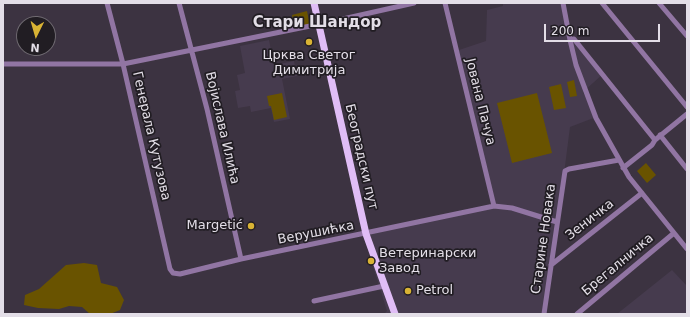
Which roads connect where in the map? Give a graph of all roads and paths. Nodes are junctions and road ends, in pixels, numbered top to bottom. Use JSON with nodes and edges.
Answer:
{"nodes":[{"id":1,"x":107,"y":3,"type":"edge"},
{"id":2,"x":179,"y":3,"type":"edge"},
{"id":3,"x":314,"y":3,"type":"edge"},
{"id":4,"x":414,"y":3,"type":"edge"},
{"id":5,"x":445,"y":3,"type":"edge"},
{"id":6,"x":563,"y":3,"type":"edge"},
{"id":7,"x":602,"y":3,"type":"edge"},
{"id":8,"x":659,"y":3,"type":"edge"},
{"id":9,"x":319,"y":24,"type":"junction"},
{"id":10,"x":687,"y":36,"type":"edge"},
{"id":11,"x":570,"y":40,"type":"junction"},
{"id":12,"x":192,"y":50,"type":"junction"},
{"id":13,"x":3,"y":64,"type":"edge"},
{"id":14,"x":123,"y":64,"type":"junction"},
{"id":15,"x":687,"y":106,"type":"edge"},
{"id":16,"x":687,"y":114,"type":"edge"},
{"id":17,"x":660,"y":135,"type":"junction"},
{"id":18,"x":655,"y":140,"type":"junction"},
{"id":19,"x":619,"y":160,"type":"junction"},
{"id":20,"x":623,"y":168,"type":"junction"},
{"id":21,"x":687,"y":169,"type":"edge"},
{"id":22,"x":642,"y":193,"type":"junction"},
{"id":23,"x":494,"y":206,"type":"junction"},
{"id":24,"x":557,"y":222,"type":"junction"},
{"id":25,"x":674,"y":233,"type":"junction"},
{"id":26,"x":366,"y":234,"type":"junction"},
{"id":27,"x":687,"y":249,"type":"edge"},
{"id":28,"x":241,"y":259,"type":"junction"},
{"id":29,"x":551,"y":264,"type":"junction"},
{"id":30,"x":173,"y":273,"type":"joint"},
{"id":31,"x":384,"y":286,"type":"junction"},
{"id":32,"x":314,"y":300,"type":"dead end"},
{"id":33,"x":395,"y":314,"type":"edge"},
{"id":34,"x":544,"y":314,"type":"edge"},
{"id":35,"x":577,"y":314,"type":"edge"}],
"edges":[{"from":1,"to":14,"type":"street","name":"Генерала Кутузова"},
{"from":2,"to":12,"type":"street","name":"Војислава Илића"},
{"from":3,"to":9,"type":"main road","name":"Београдски пут"},
{"from":4,"to":9,"type":"street"},
{"from":5,"to":23,"type":"street","name":"Јована Пачуа"},
{"from":6,"to":11,"type":"street"},
{"from":7,"to":15,"type":"street"},
{"from":8,"to":10,"type":"street"},
{"from":9,"to":12,"type":"street"},
{"from":9,"to":26,"type":"main road","name":"Београдски пут"},
{"from":11,"to":18,"type":"street"},
{"from":11,"to":19,"type":"street"},
{"from":12,"to":14,"type":"street"},
{"from":12,"to":28,"type":"street","name":"Војислава Илића"},
{"from":13,"to":14,"type":"street"},
{"from":14,"to":30,"type":"street","name":"Генерала Кутузова"},
{"from":16,"to":17,"type":"street"},
{"from":17,"to":18,"type":"street"},
{"from":17,"to":21,"type":"street"},
{"from":18,"to":20,"type":"street"},
{"from":19,"to":20,"type":"street"},
{"from":19,"to":24,"type":"street","name":"Старине Новака"},
{"from":20,"to":22,"type":"street"},
{"from":22,"to":25,"type":"street"},
{"from":22,"to":29,"type":"street","name":"Зеничка"},
{"from":23,"to":24,"type":"street","name":"Верушићка"},
{"from":23,"to":26,"type":"street","name":"Верушићка"},
{"from":24,"to":29,"type":"street","name":"Старине Новака"},
{"from":25,"to":27,"type":"street"},
{"from":25,"to":35,"type":"street","name":"Брегалничка"},
{"from":26,"to":28,"type":"street","name":"Верушићка"},
{"from":26,"to":31,"type":"main road","name":"Београдски пут"},
{"from":28,"to":30,"type":"street","name":"Верушићка"},
{"from":29,"to":34,"type":"street","name":"Старине Новака"},
{"from":31,"to":32,"type":"street"},
{"from":31,"to":33,"type":"main road","name":"Београдски пут"}]}
